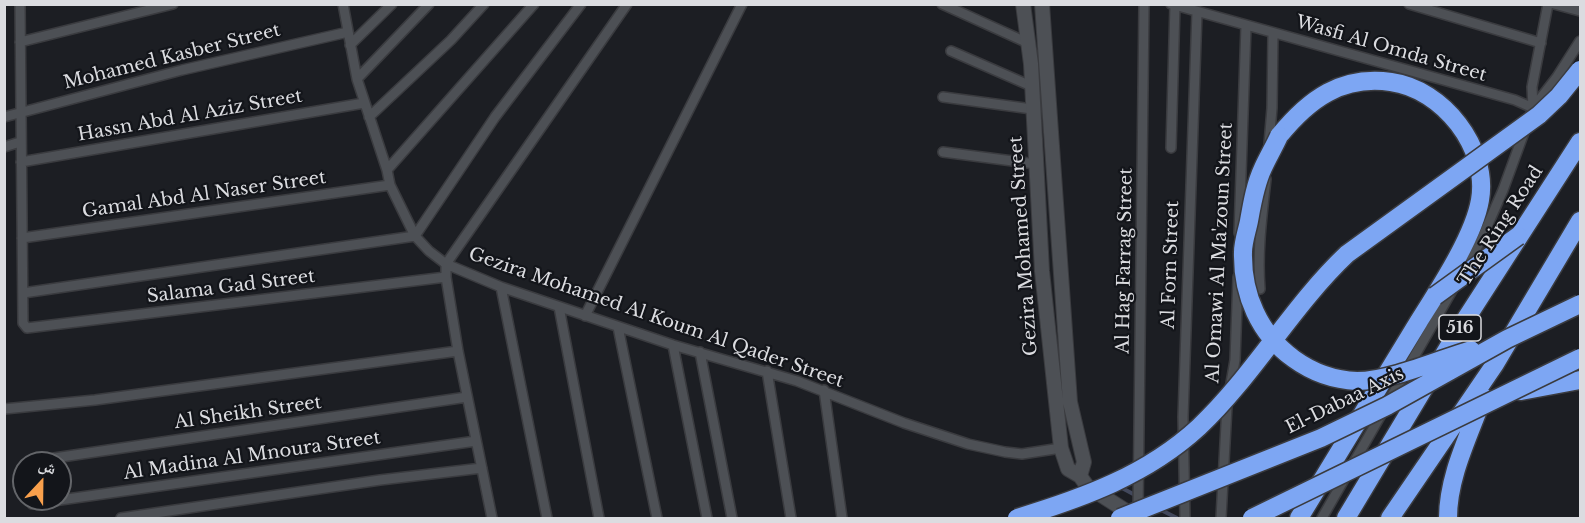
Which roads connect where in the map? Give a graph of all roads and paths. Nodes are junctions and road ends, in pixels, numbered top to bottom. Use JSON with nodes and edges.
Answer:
{"nodes":[{"id":1,"x":20,"y":4,"type":"edge"},
{"id":2,"x":173,"y":4,"type":"edge"},
{"id":3,"x":392,"y":4,"type":"edge"},
{"id":4,"x":429,"y":4,"type":"edge"},
{"id":5,"x":484,"y":4,"type":"edge"},
{"id":6,"x":534,"y":4,"type":"edge"},
{"id":7,"x":581,"y":4,"type":"edge"},
{"id":8,"x":627,"y":4,"type":"edge"},
{"id":9,"x":742,"y":4,"type":"edge"},
{"id":10,"x":942,"y":4,"type":"edge"},
{"id":11,"x":1023,"y":4,"type":"edge"},
{"id":12,"x":1042,"y":4,"type":"edge"},
{"id":13,"x":1144,"y":4,"type":"edge"},
{"id":14,"x":1409,"y":4,"type":"edge"},
{"id":15,"x":1548,"y":4,"type":"edge"},
{"id":16,"x":1554,"y":4,"type":"edge"},
{"id":17,"x":343,"y":5,"type":"edge"},
{"id":18,"x":1173,"y":5,"type":"edge"},
{"id":19,"x":1581,"y":11,"type":"edge"},
{"id":20,"x":1197,"y":12,"type":"junction"},
{"id":21,"x":1246,"y":26,"type":"junction"},
{"id":22,"x":348,"y":32,"type":"junction"},
{"id":23,"x":1272,"y":33,"type":"junction"},
{"id":24,"x":1581,"y":41,"type":"edge"},
{"id":25,"x":20,"y":42,"type":"junction"},
{"id":26,"x":1028,"y":43,"type":"junction"},
{"id":27,"x":1541,"y":43,"type":"junction"},
{"id":28,"x":350,"y":45,"type":"junction"},
{"id":29,"x":951,"y":51,"type":"dead end"},
{"id":30,"x":1581,"y":69,"type":"edge"},
{"id":31,"x":357,"y":79,"type":"junction"},
{"id":32,"x":1030,"y":86,"type":"junction"},
{"id":33,"x":943,"y":97,"type":"dead end"},
{"id":34,"x":364,"y":103,"type":"junction"},
{"id":35,"x":1533,"y":108,"type":"junction"},
{"id":36,"x":1032,"y":109,"type":"junction"},
{"id":37,"x":21,"y":112,"type":"junction"},
{"id":38,"x":4,"y":117,"type":"edge"},
{"id":39,"x":369,"y":117,"type":"junction"},
{"id":40,"x":20,"y":142,"type":"junction"},
{"id":41,"x":1581,"y":142,"type":"edge"},
{"id":42,"x":4,"y":147,"type":"edge"},
{"id":43,"x":1171,"y":148,"type":"dead end"},
{"id":44,"x":943,"y":152,"type":"dead end"},
{"id":45,"x":21,"y":162,"type":"junction"},
{"id":46,"x":1036,"y":164,"type":"junction"},
{"id":47,"x":387,"y":170,"type":"junction"},
{"id":48,"x":390,"y":185,"type":"junction"},
{"id":49,"x":1581,"y":221,"type":"edge"},
{"id":50,"x":415,"y":236,"type":"junction"},
{"id":51,"x":1518,"y":236,"type":"junction"},
{"id":52,"x":22,"y":238,"type":"junction"},
{"id":53,"x":446,"y":264,"type":"junction"},
{"id":54,"x":446,"y":277,"type":"junction"},
{"id":55,"x":501,"y":287,"type":"junction"},
{"id":56,"x":1260,"y":288,"type":"dead end"},
{"id":57,"x":23,"y":293,"type":"junction"},
{"id":58,"x":1435,"y":296,"type":"junction"},
{"id":59,"x":1581,"y":304,"type":"edge"},
{"id":60,"x":559,"y":306,"type":"junction"},
{"id":61,"x":585,"y":316,"type":"junction"},
{"id":62,"x":618,"y":327,"type":"junction"},
{"id":63,"x":1507,"y":339,"type":"junction"},
{"id":64,"x":673,"y":345,"type":"junction"},
{"id":65,"x":458,"y":351,"type":"junction"},
{"id":66,"x":700,"y":352,"type":"junction"},
{"id":67,"x":1581,"y":358,"type":"edge"},
{"id":68,"x":1495,"y":364,"type":"junction"},
{"id":69,"x":767,"y":371,"type":"junction"},
{"id":70,"x":1581,"y":380,"type":"edge"},
{"id":71,"x":824,"y":390,"type":"junction"},
{"id":72,"x":1504,"y":395,"type":"junction"},
{"id":73,"x":467,"y":397,"type":"junction"},
{"id":74,"x":4,"y":409,"type":"edge"},
{"id":75,"x":476,"y":441,"type":"junction"},
{"id":76,"x":1060,"y":448,"type":"junction"},
{"id":77,"x":72,"y":455,"type":"edge"},
{"id":78,"x":482,"y":468,"type":"junction"},
{"id":79,"x":1080,"y":476,"type":"junction"},
{"id":80,"x":72,"y":498,"type":"edge"},
{"id":81,"x":121,"y":519,"type":"edge"},
{"id":82,"x":492,"y":519,"type":"edge"},
{"id":83,"x":547,"y":519,"type":"edge"},
{"id":84,"x":599,"y":519,"type":"edge"},
{"id":85,"x":657,"y":519,"type":"edge"},
{"id":86,"x":707,"y":519,"type":"edge"},
{"id":87,"x":732,"y":519,"type":"edge"},
{"id":88,"x":791,"y":519,"type":"edge"},
{"id":89,"x":842,"y":519,"type":"edge"},
{"id":90,"x":1017,"y":519,"type":"edge"},
{"id":91,"x":1120,"y":519,"type":"edge"},
{"id":92,"x":1138,"y":519,"type":"edge"},
{"id":93,"x":1185,"y":519,"type":"edge"},
{"id":94,"x":1221,"y":519,"type":"edge"},
{"id":95,"x":1252,"y":519,"type":"edge"},
{"id":96,"x":1299,"y":519,"type":"edge"},
{"id":97,"x":1322,"y":519,"type":"edge"},
{"id":98,"x":1346,"y":519,"type":"edge"},
{"id":99,"x":1390,"y":519,"type":"edge"},
{"id":100,"x":1448,"y":519,"type":"edge"}],
"edges":[{"from":1,"to":25,"type":"street"},
{"from":2,"to":25,"type":"street"},
{"from":3,"to":28,"type":"street"},
{"from":4,"to":31,"type":"street"},
{"from":5,"to":39,"type":"street"},
{"from":6,"to":47,"type":"street"},
{"from":7,"to":50,"type":"street"},
{"from":8,"to":53,"type":"street"},
{"from":9,"to":61,"type":"street"},
{"from":10,"to":26,"type":"street"},
{"from":11,"to":26,"type":"main road","name":"Gezira Mohamed Street"},
{"from":12,"to":79,"type":"main road","name":"Gezira Mohamed Street"},
{"from":13,"to":92,"type":"street","name":"Al Hag Farrag Street"},
{"from":14,"to":27,"type":"street"},
{"from":15,"to":27,"type":"street"},
{"from":16,"to":19,"type":"street"},
{"from":17,"to":22,"type":"street","name":"Gezira Mohamed Al Koum Al Qader Street"},
{"from":18,"to":20,"type":"street","name":"Wasfi Al Omda Street"},
{"from":18,"to":43,"type":"street"},
{"from":20,"to":21,"type":"street","name":"Wasfi Al Omda Street"},
{"from":20,"to":93,"type":"street","name":"Al Forn Street"},
{"from":21,"to":23,"type":"street","name":"Wasfi Al Omda Street"},
{"from":21,"to":94,"type":"street","name":"Al Omawi Al Ma'zoun Street"},
{"from":22,"to":28,"type":"street","name":"Gezira Mohamed Al Koum Al Qader Street"},
{"from":22,"to":37,"type":"street","name":"Mohamed Kasber Street"},
{"from":23,"to":35,"type":"street","name":"Wasfi Al Omda Street"},
{"from":23,"to":56,"type":"street"},
{"from":24,"to":35,"type":"street"},
{"from":25,"to":37,"type":"street"},
{"from":26,"to":32,"type":"main road","name":"Gezira Mohamed Street"},
{"from":27,"to":35,"type":"street"},
{"from":28,"to":31,"type":"street","name":"Gezira Mohamed Al Koum Al Qader Street"},
{"from":29,"to":32,"type":"street"},
{"from":30,"to":90,"type":"highway","bridge":true},
{"from":31,"to":34,"type":"street","name":"Gezira Mohamed Al Koum Al Qader Street"},
{"from":32,"to":36,"type":"main road","name":"Gezira Mohamed Street"},
{"from":33,"to":36,"type":"street"},
{"from":34,"to":39,"type":"street","name":"Gezira Mohamed Al Koum Al Qader Street"},
{"from":34,"to":45,"type":"street","name":"Hassn Abd Al Aziz Street"},
{"from":35,"to":97,"type":"street"},
{"from":36,"to":46,"type":"main road","name":"Gezira Mohamed Street"},
{"from":37,"to":38,"type":"street","name":"Mohamed Kasber Street"},
{"from":37,"to":40,"type":"street"},
{"from":39,"to":47,"type":"street","name":"Gezira Mohamed Al Koum Al Qader Street"},
{"from":40,"to":42,"type":"street"},
{"from":40,"to":45,"type":"street"},
{"from":41,"to":51,"type":"highway","name":"The Ring Road","number":"516"},
{"from":44,"to":46,"type":"street"},
{"from":45,"to":52,"type":"street"},
{"from":46,"to":76,"type":"main road","name":"Gezira Mohamed Street"},
{"from":47,"to":48,"type":"street","name":"Gezira Mohamed Al Koum Al Qader Street"},
{"from":48,"to":50,"type":"street","name":"Gezira Mohamed Al Koum Al Qader Street"},
{"from":48,"to":52,"type":"street","name":"Gamal Abd Al Naser Street"},
{"from":49,"to":68,"type":"highway","number":"516","bridge":true},
{"from":50,"to":53,"type":"street","name":"Gezira Mohamed Al Koum Al Qader Street"},
{"from":50,"to":57,"type":"street"},
{"from":51,"to":58,"type":"highway","bridge":true},
{"from":51,"to":98,"type":"highway","name":"The Ring Road","number":"516","bridge":true},
{"from":52,"to":57,"type":"street"},
{"from":53,"to":54,"type":"street"},
{"from":53,"to":55,"type":"street","name":"Gezira Mohamed Al Koum Al Qader Street"},
{"from":54,"to":57,"type":"street","name":"Salama Gad Street"},
{"from":54,"to":65,"type":"street"},
{"from":55,"to":60,"type":"street","name":"Gezira Mohamed Al Koum Al Qader Street"},
{"from":55,"to":83,"type":"street"},
{"from":58,"to":63,"type":"highway","bridge":true},
{"from":58,"to":96,"type":"highway","bridge":true},
{"from":59,"to":63,"type":"highway","name":"El-Dabaa Axis","bridge":true},
{"from":60,"to":61,"type":"street","name":"Gezira Mohamed Al Koum Al Qader Street"},
{"from":60,"to":84,"type":"street"},
{"from":61,"to":62,"type":"street","name":"Gezira Mohamed Al Koum Al Qader Street"},
{"from":62,"to":64,"type":"street","name":"Gezira Mohamed Al Koum Al Qader Street"},
{"from":62,"to":85,"type":"street"},
{"from":63,"to":91,"type":"highway","name":"El-Dabaa Axis","bridge":true},
{"from":64,"to":66,"type":"street","name":"Gezira Mohamed Al Koum Al Qader Street"},
{"from":64,"to":86,"type":"street"},
{"from":65,"to":73,"type":"street"},
{"from":65,"to":74,"type":"street"},
{"from":66,"to":69,"type":"street","name":"Gezira Mohamed Al Koum Al Qader Street"},
{"from":66,"to":87,"type":"street"},
{"from":67,"to":72,"type":"highway","bridge":true},
{"from":68,"to":99,"type":"highway","number":"516","bridge":true},
{"from":68,"to":100,"type":"highway"},
{"from":69,"to":71,"type":"street","name":"Gezira Mohamed Al Koum Al Qader Street"},
{"from":69,"to":88,"type":"street"},
{"from":70,"to":72,"type":"highway","bridge":true},
{"from":71,"to":76,"type":"street","name":"Gezira Mohamed Al Koum Al Qader Street"},
{"from":71,"to":89,"type":"street"},
{"from":72,"to":95,"type":"highway","bridge":true},
{"from":73,"to":75,"type":"street"},
{"from":73,"to":77,"type":"street","name":"Al Sheikh Street"},
{"from":75,"to":78,"type":"street"},
{"from":75,"to":80,"type":"street","name":"Al Madina Al Mnoura Street"},
{"from":76,"to":79,"type":"main road","name":"Gezira Mohamed Street"},
{"from":78,"to":81,"type":"street"},
{"from":78,"to":82,"type":"street"},
{"from":79,"to":92,"type":"main road","name":"Gezira Mohamed Street"}]}
